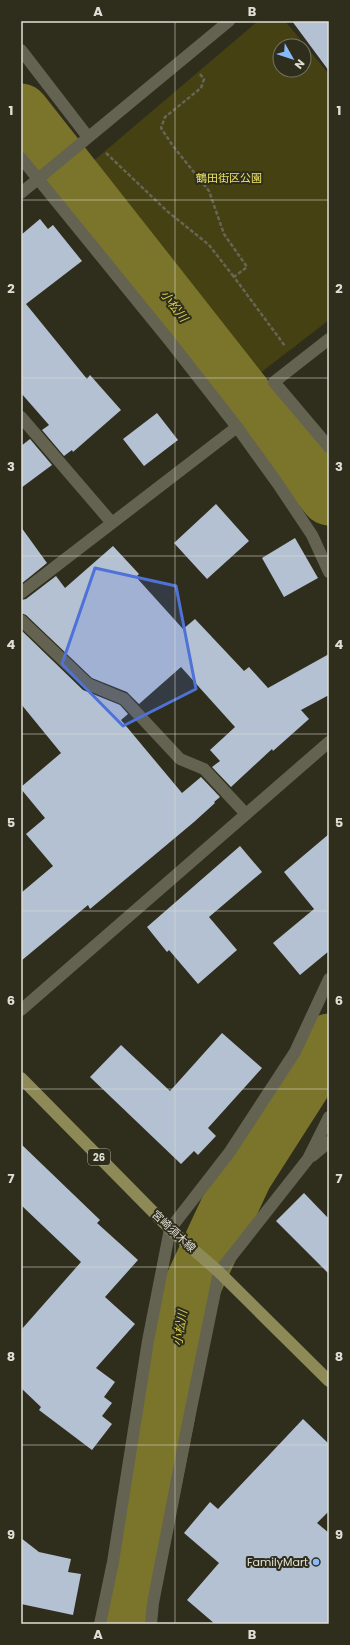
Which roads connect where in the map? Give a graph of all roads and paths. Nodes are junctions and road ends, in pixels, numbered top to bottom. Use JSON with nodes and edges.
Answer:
{"nodes":[{"id":1,"x":229,"y":21,"type":"edge"},
{"id":2,"x":21,"y":50,"type":"edge"},
{"id":3,"x":187,"y":55,"type":"junction"},
{"id":4,"x":88,"y":137,"type":"junction"},
{"id":5,"x":21,"y":158,"type":"edge"},
{"id":6,"x":38,"y":179,"type":"junction"},
{"id":7,"x":21,"y":193,"type":"edge"},
{"id":8,"x":234,"y":277,"type":"junction"},
{"id":9,"x":329,"y":339,"type":"edge"},
{"id":10,"x":298,"y":364,"type":"junction"},
{"id":11,"x":21,"y":417,"type":"edge"},
{"id":12,"x":237,"y":427,"type":"junction"},
{"id":13,"x":329,"y":447,"type":"edge"},
{"id":14,"x":112,"y":523,"type":"junction"},
{"id":15,"x":329,"y":572,"type":"edge"},
{"id":16,"x":21,"y":593,"type":"edge"},
{"id":17,"x":21,"y":620,"type":"edge"},
{"id":18,"x":329,"y":742,"type":"edge"},
{"id":19,"x":246,"y":814,"type":"junction"},
{"id":20,"x":329,"y":979,"type":"edge"},
{"id":21,"x":21,"y":1010,"type":"edge"},
{"id":22,"x":21,"y":1078,"type":"edge"},
{"id":23,"x":329,"y":1117,"type":"edge"},
{"id":24,"x":329,"y":1142,"type":"edge"},
{"id":25,"x":308,"y":1159,"type":"junction"},
{"id":26,"x":174,"y":1233,"type":"junction"},
{"id":27,"x":219,"y":1272,"type":"junction"},
{"id":28,"x":329,"y":1381,"type":"edge"},
{"id":29,"x":100,"y":1624,"type":"edge"},
{"id":30,"x":151,"y":1624,"type":"edge"}],
"edges":[{"from":1,"to":3,"type":"street"},
{"from":2,"to":4,"type":"street"},
{"from":3,"to":4,"type":"street"},
{"from":3,"to":8,"type":"path"},
{"from":4,"to":6,"type":"street"},
{"from":4,"to":8,"type":"path"},
{"from":5,"to":6,"type":"street"},
{"from":6,"to":7,"type":"street"},
{"from":6,"to":12,"type":"street"},
{"from":8,"to":10,"type":"path"},
{"from":9,"to":10,"type":"street"},
{"from":10,"to":13,"type":"street"},
{"from":11,"to":14,"type":"street"},
{"from":12,"to":14,"type":"street"},
{"from":12,"to":15,"type":"street"},
{"from":14,"to":16,"type":"street"},
{"from":17,"to":19,"type":"street"},
{"from":18,"to":19,"type":"street"},
{"from":19,"to":21,"type":"street"},
{"from":20,"to":26,"type":"street"},
{"from":22,"to":26,"type":"main road","name":"宮崎須木線","number":"26"},
{"from":23,"to":25,"type":"street"},
{"from":24,"to":25,"type":"street"},
{"from":25,"to":27,"type":"street"},
{"from":26,"to":27,"type":"main road","name":"宮崎須木線","number":"26"},
{"from":26,"to":29,"type":"street"},
{"from":27,"to":28,"type":"main road","name":"宮崎須木線","number":"26"},
{"from":27,"to":30,"type":"street"}]}
